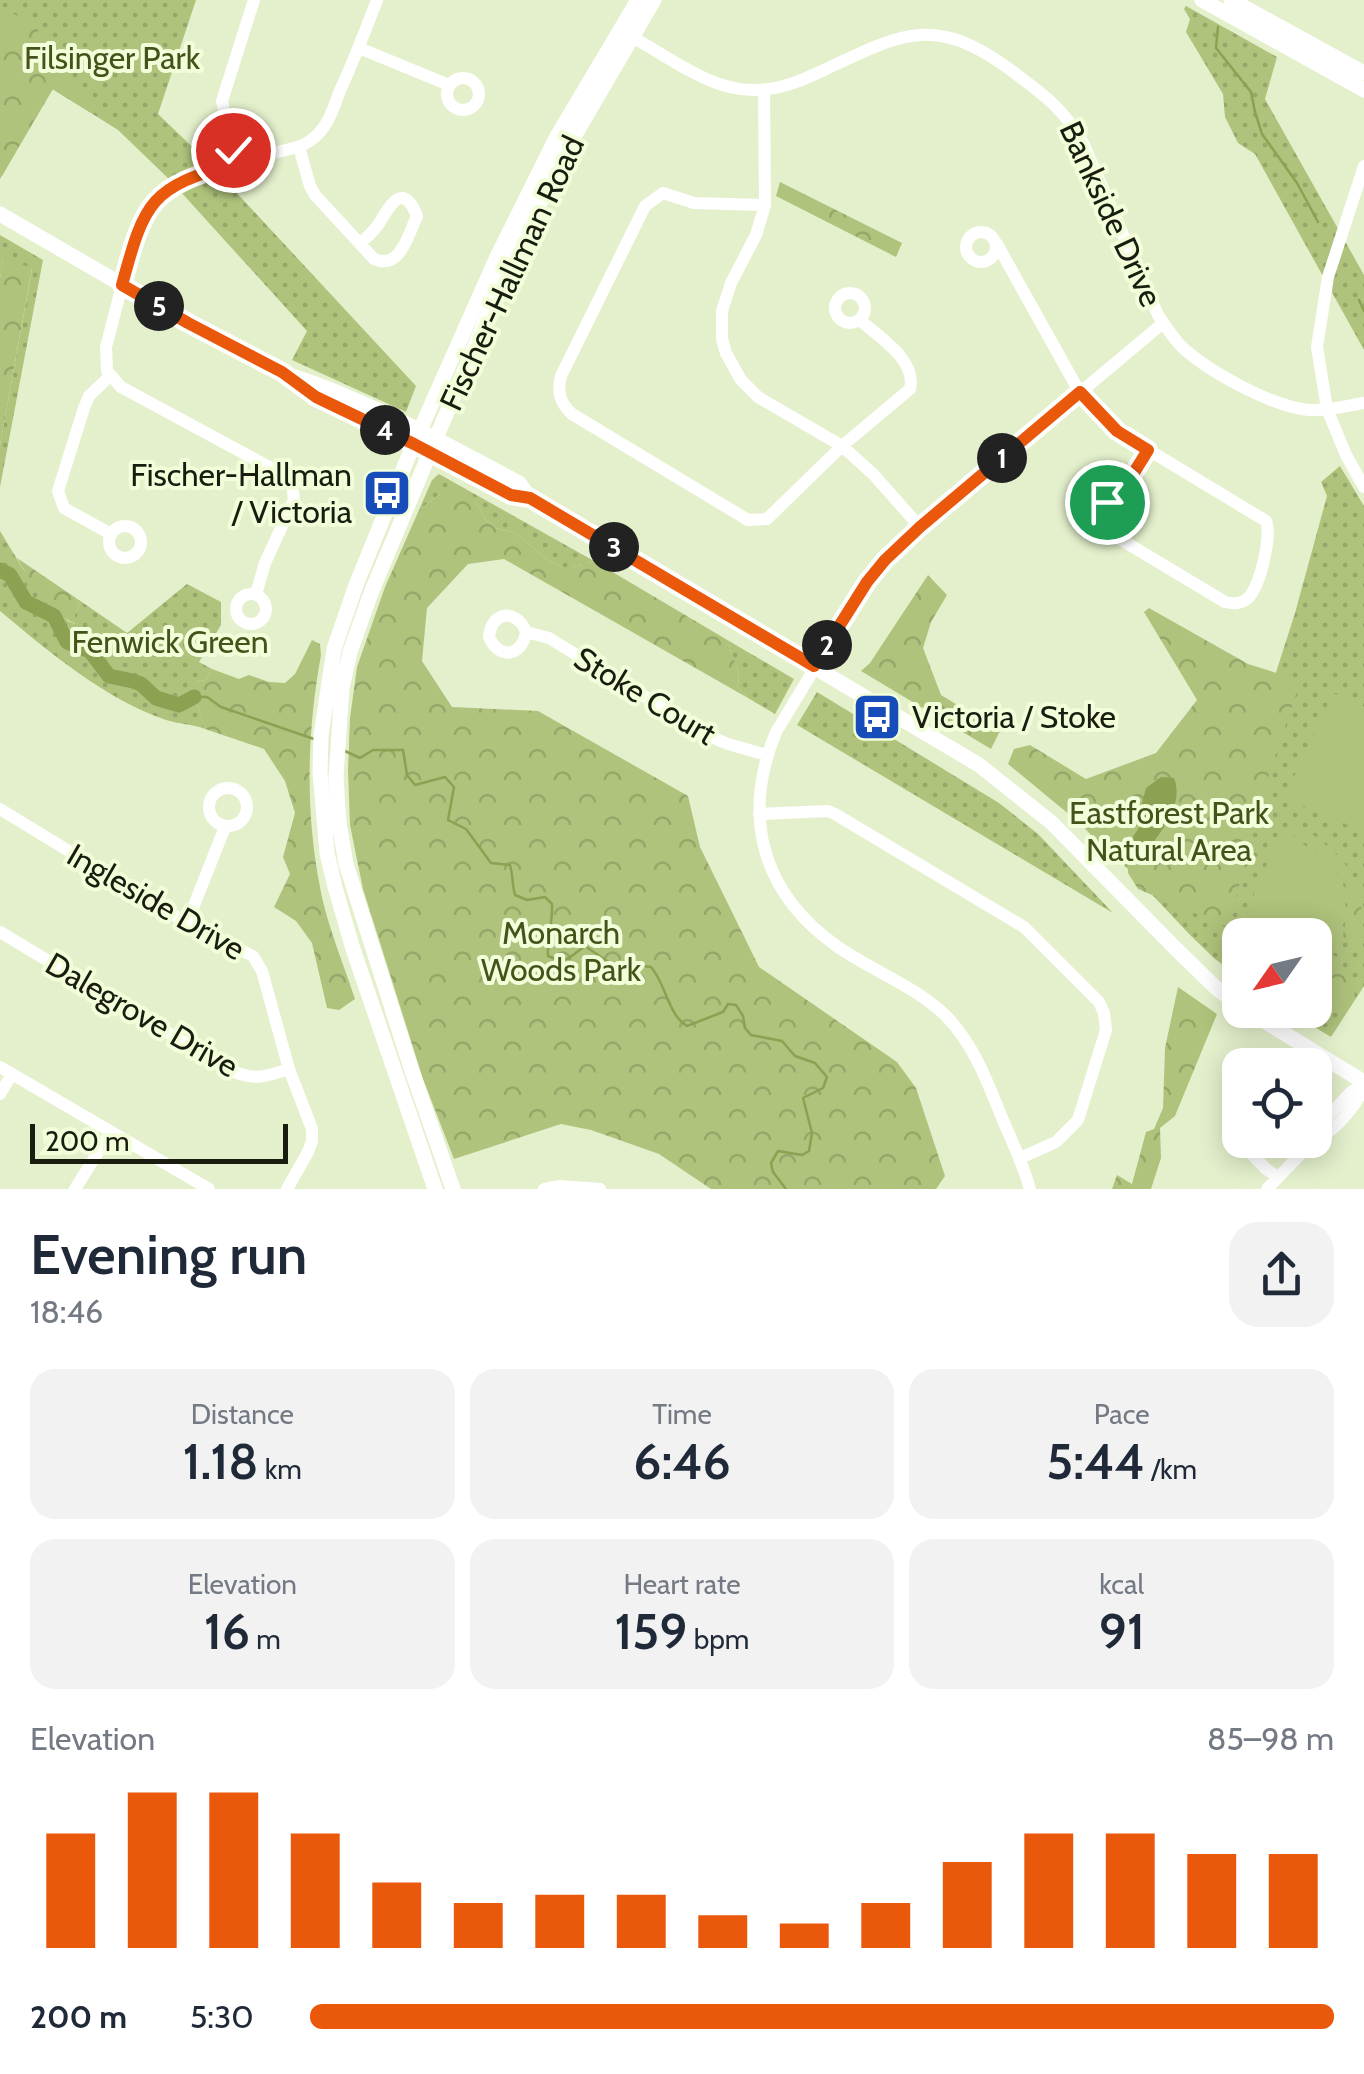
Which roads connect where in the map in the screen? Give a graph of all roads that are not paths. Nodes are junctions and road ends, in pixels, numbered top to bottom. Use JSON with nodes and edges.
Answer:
{"nodes":[{"id":1,"x":254,"y":0,"type":"edge"},
{"id":2,"x":377,"y":0,"type":"edge"},
{"id":3,"x":638,"y":0,"type":"edge"},
{"id":4,"x":654,"y":0,"type":"edge"},
{"id":5,"x":1202,"y":0,"type":"edge"},
{"id":6,"x":1231,"y":0,"type":"edge"},
{"id":7,"x":632,"y":37,"type":"junction"},
{"id":8,"x":359,"y":48,"type":"junction"},
{"id":9,"x":1364,"y":73,"type":"edge"},
{"id":10,"x":449,"y":85,"type":"dead end"},
{"id":11,"x":764,"y":90,"type":"junction"},
{"id":12,"x":1364,"y":90,"type":"edge"},
{"id":13,"x":299,"y":147,"type":"junction"},
{"id":14,"x":236,"y":163,"type":"junction"},
{"id":15,"x":1364,"y":166,"type":"edge"},
{"id":16,"x":765,"y":205,"type":"junction"},
{"id":17,"x":0,"y":214,"type":"edge"},
{"id":18,"x":360,"y":244,"type":"junction"},
{"id":19,"x":997,"y":244,"type":"dead end"},
{"id":20,"x":122,"y":285,"type":"junction"},
{"id":21,"x":860,"y":320,"type":"dead end"},
{"id":22,"x":1164,"y":323,"type":"junction"},
{"id":23,"x":110,"y":376,"type":"junction"},
{"id":24,"x":1080,"y":392,"type":"junction"},
{"id":25,"x":1364,"y":403,"type":"edge"},
{"id":26,"x":1327,"y":409,"type":"junction"},
{"id":27,"x":417,"y":437,"type":"junction"},
{"id":28,"x":433,"y":445,"type":"junction"},
{"id":29,"x":842,"y":446,"type":"junction"},
{"id":30,"x":1148,"y":450,"type":"junction"},
{"id":31,"x":1364,"y":487,"type":"edge"},
{"id":32,"x":920,"y":527,"type":"junction"},
{"id":33,"x":112,"y":534,"type":"dead end"},
{"id":34,"x":256,"y":594,"type":"dead end"},
{"id":35,"x":526,"y":632,"type":"dead end"},
{"id":36,"x":814,"y":666,"type":"junction"},
{"id":37,"x":331,"y":718,"type":"junction"},
{"id":38,"x":766,"y":755,"type":"junction"},
{"id":39,"x":328,"y":774,"type":"junction"},
{"id":40,"x":0,"y":810,"type":"edge"},
{"id":41,"x":759,"y":814,"type":"junction"},
{"id":42,"x":225,"y":827,"type":"dead end"},
{"id":43,"x":187,"y":923,"type":"junction"},
{"id":44,"x":0,"y":932,"type":"edge"},
{"id":45,"x":1222,"y":992,"type":"edge"},
{"id":46,"x":1275,"y":1028,"type":"edge"},
{"id":47,"x":290,"y":1069,"type":"junction"},
{"id":48,"x":6,"y":1070,"type":"edge"},
{"id":49,"x":1364,"y":1084,"type":"edge"},
{"id":50,"x":0,"y":1094,"type":"edge"},
{"id":51,"x":1332,"y":1112,"type":"edge"},
{"id":52,"x":110,"y":1133,"type":"junction"},
{"id":53,"x":1020,"y":1158,"type":"junction"},
{"id":54,"x":1256,"y":1158,"type":"edge"},
{"id":55,"x":1297,"y":1158,"type":"edge"},
{"id":56,"x":1278,"y":1178,"type":"junction"},
{"id":57,"x":583,"y":1188,"type":"edge"},
{"id":58,"x":75,"y":1189,"type":"edge"},
{"id":59,"x":208,"y":1189,"type":"edge"},
{"id":60,"x":286,"y":1189,"type":"edge"},
{"id":61,"x":435,"y":1189,"type":"edge"},
{"id":62,"x":453,"y":1189,"type":"edge"},
{"id":63,"x":544,"y":1189,"type":"edge"},
{"id":64,"x":600,"y":1189,"type":"edge"},
{"id":65,"x":1030,"y":1189,"type":"edge"},
{"id":66,"x":1268,"y":1189,"type":"edge"}],
"edges":[{"from":1,"to":14,"type":"street"},
{"from":2,"to":8,"type":"street"},
{"from":3,"to":27,"type":"main road","name":"Fischer-Hallman Road"},
{"from":4,"to":7,"type":"main road","name":"Fischer-Hallman Road"},
{"from":5,"to":12,"type":"main road"},
{"from":6,"to":9,"type":"main road"},
{"from":7,"to":11,"type":"street","name":"Bankside Drive"},
{"from":7,"to":28,"type":"main road","name":"Fischer-Hallman Road"},
{"from":8,"to":10,"type":"street"},
{"from":8,"to":13,"type":"street"},
{"from":11,"to":16,"type":"street"},
{"from":11,"to":22,"type":"street","name":"Bankside Drive"},
{"from":13,"to":14,"type":"street"},
{"from":13,"to":18,"type":"street"},
{"from":14,"to":20,"type":"street"},
{"from":15,"to":26,"type":"street"},
{"from":16,"to":29,"type":"street"},
{"from":16,"to":29,"type":"street"},
{"from":17,"to":20,"type":"main road"},
{"from":18,"to":18,"type":"street"},
{"from":19,"to":24,"type":"street"},
{"from":20,"to":23,"type":"street"},
{"from":20,"to":27,"type":"main road"},
{"from":21,"to":29,"type":"street"},
{"from":22,"to":24,"type":"street"},
{"from":22,"to":26,"type":"street","name":"Bankside Drive"},
{"from":23,"to":33,"type":"street"},
{"from":23,"to":34,"type":"street"},
{"from":24,"to":30,"type":"street"},
{"from":24,"to":32,"type":"street"},
{"from":25,"to":26,"type":"street","name":"Bankside Drive"},
{"from":26,"to":31,"type":"street"},
{"from":27,"to":28,"type":"main road"},
{"from":27,"to":37,"type":"main road","name":"Fischer-Hallman Road"},
{"from":28,"to":36,"type":"main road"},
{"from":28,"to":37,"type":"main road","name":"Fischer-Hallman Road"},
{"from":29,"to":32,"type":"street"},
{"from":30,"to":30,"type":"street"},
{"from":32,"to":36,"type":"street"},
{"from":35,"to":38,"type":"street","name":"Stoke Court"},
{"from":36,"to":38,"type":"street"},
{"from":36,"to":45,"type":"main road"},
{"from":37,"to":39,"type":"main road","name":"Fischer-Hallman Road"},
{"from":38,"to":41,"type":"street"},
{"from":39,"to":61,"type":"main road","name":"Fischer-Hallman Road"},
{"from":39,"to":62,"type":"main road","name":"Fischer-Hallman Road"},
{"from":40,"to":43,"type":"street","name":"Ingleside Drive"},
{"from":41,"to":53,"type":"street"},
{"from":41,"to":53,"type":"street"},
{"from":42,"to":43,"type":"street"},
{"from":43,"to":47,"type":"street","name":"Ingleside Drive"},
{"from":44,"to":47,"type":"street","name":"Dalegrove Drive"},
{"from":46,"to":49,"type":"main road"},
{"from":47,"to":60,"type":"street","name":"Ingleside Drive"},
{"from":48,"to":50,"type":"street"},
{"from":48,"to":52,"type":"street"},
{"from":49,"to":51,"type":"street"},
{"from":52,"to":58,"type":"street"},
{"from":52,"to":59,"type":"street"},
{"from":53,"to":65,"type":"street"},
{"from":54,"to":56,"type":"street"},
{"from":55,"to":56,"type":"street"},
{"from":56,"to":66,"type":"street"},
{"from":57,"to":63,"type":"street"},
{"from":57,"to":64,"type":"street"}]}
